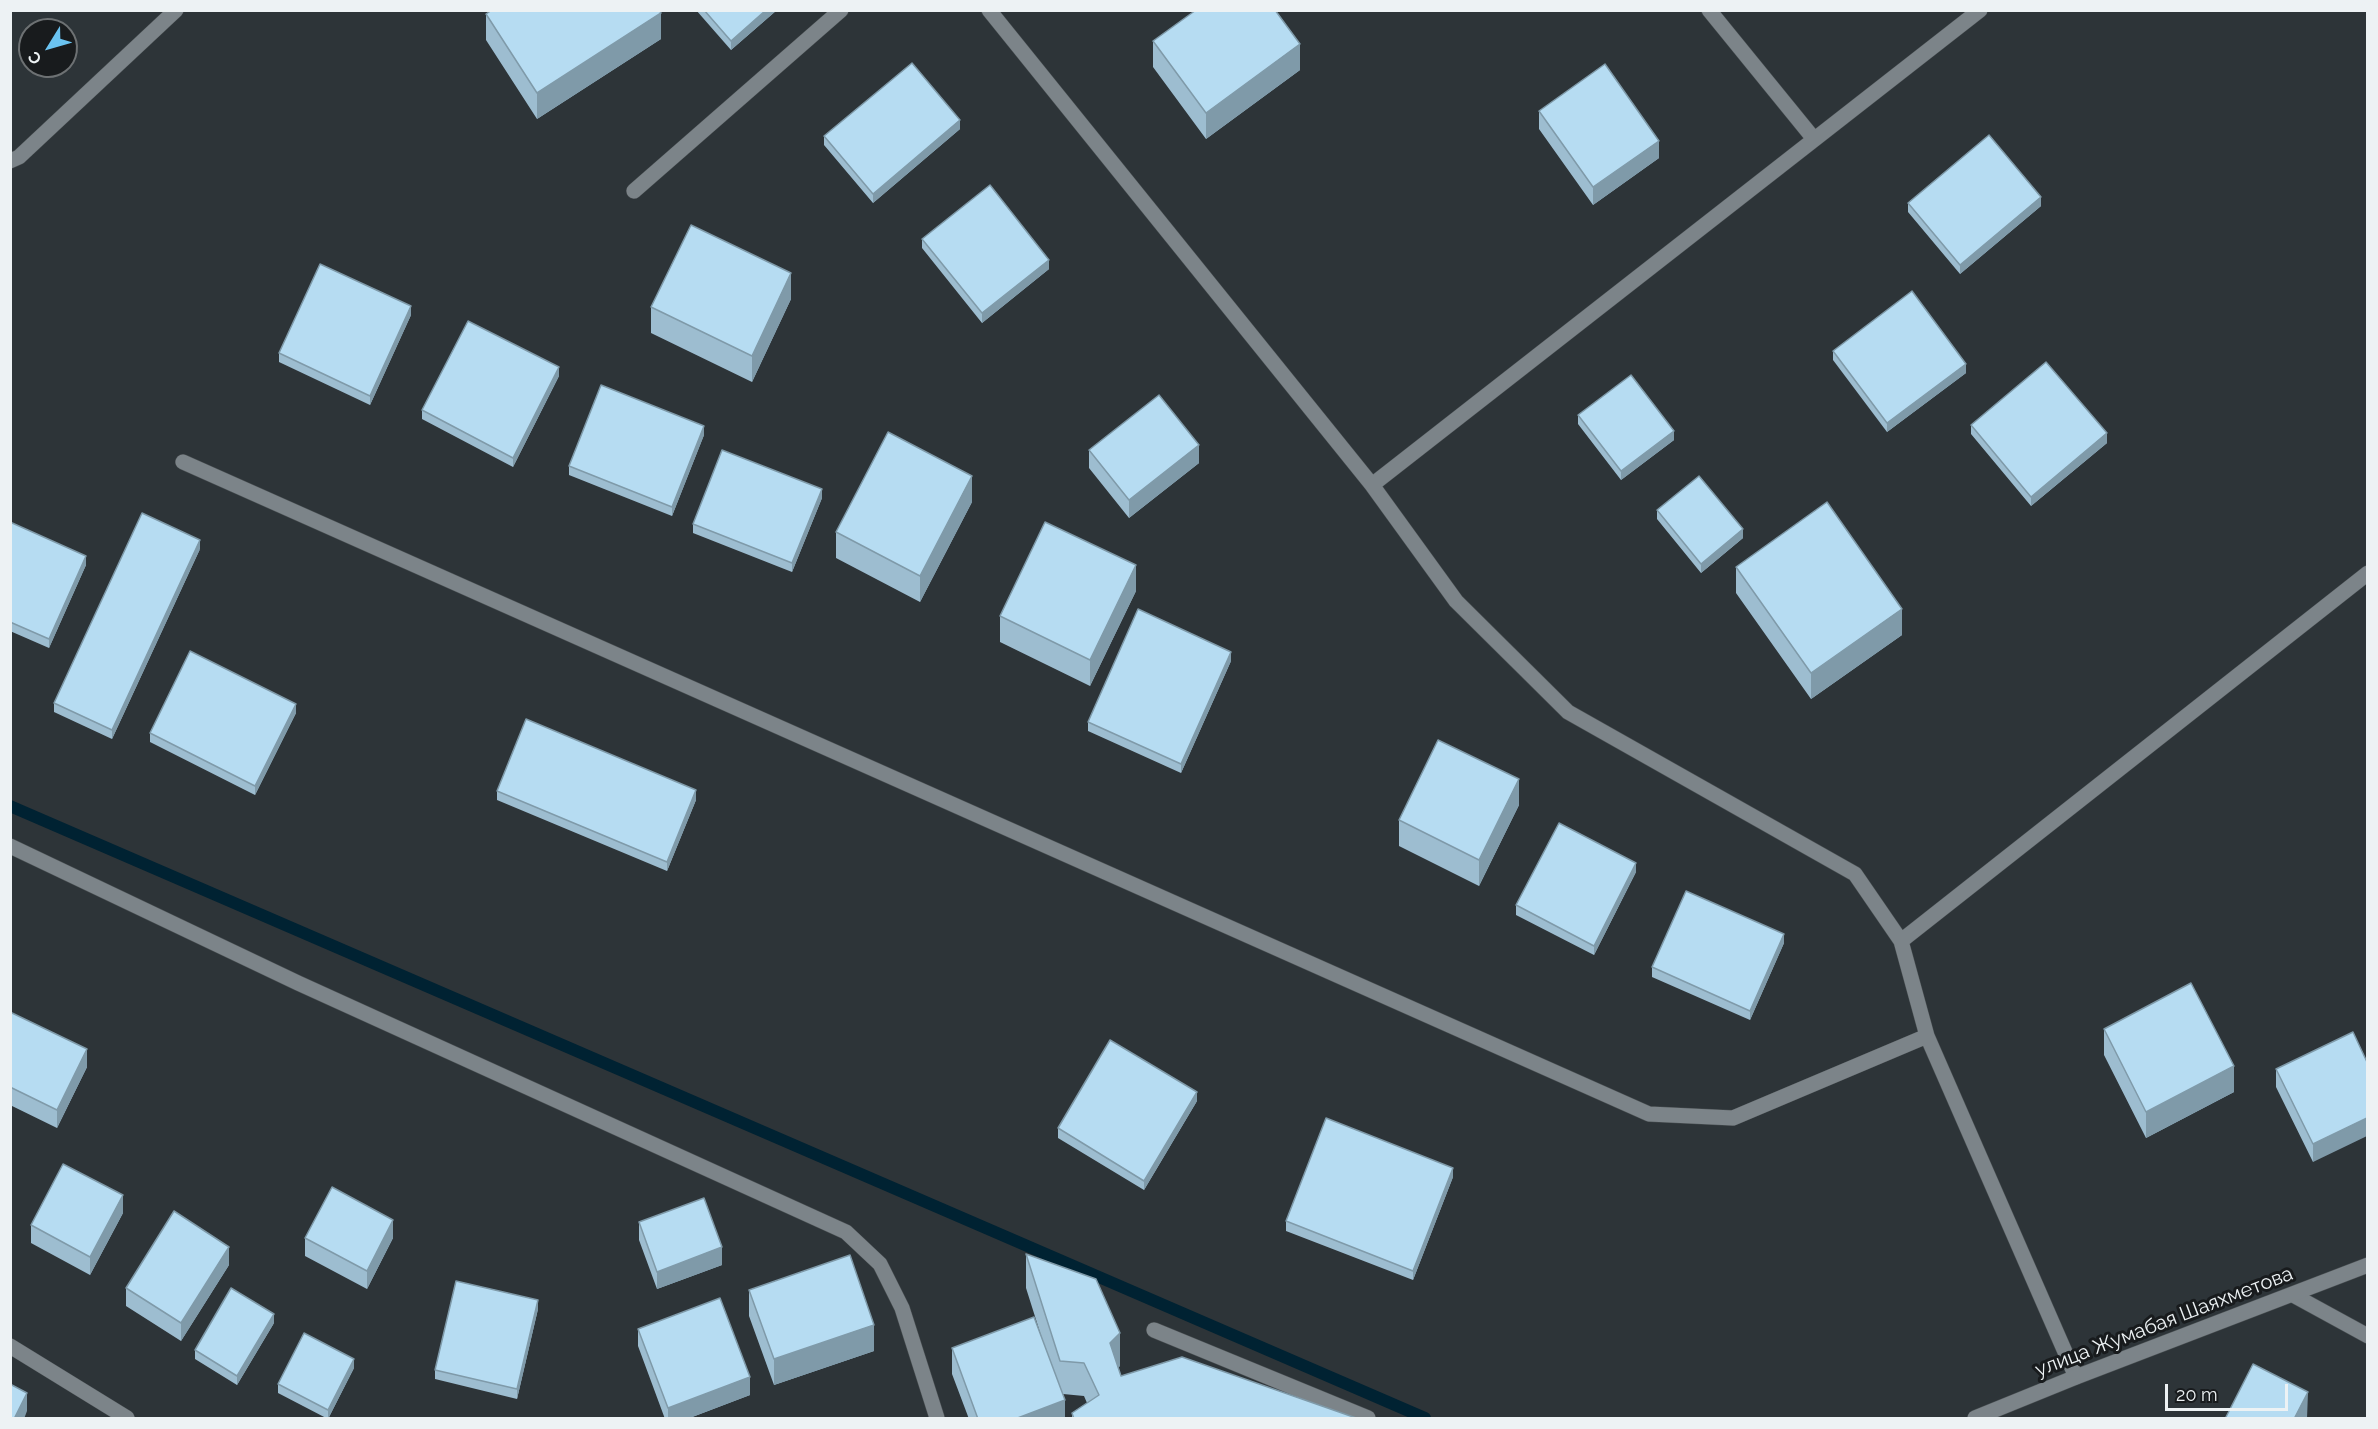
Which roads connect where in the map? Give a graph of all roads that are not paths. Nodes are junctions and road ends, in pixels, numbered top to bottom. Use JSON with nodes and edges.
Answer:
{"nodes":[{"id":1,"x":176,"y":10,"type":"edge"},
{"id":2,"x":841,"y":10,"type":"edge"},
{"id":3,"x":990,"y":10,"type":"edge"},
{"id":4,"x":1709,"y":10,"type":"edge"},
{"id":5,"x":1980,"y":10,"type":"edge"},
{"id":6,"x":1814,"y":139,"type":"junction"},
{"id":7,"x":10,"y":161,"type":"edge"},
{"id":8,"x":634,"y":191,"type":"dead end"},
{"id":9,"x":183,"y":462,"type":"dead end"},
{"id":10,"x":1372,"y":486,"type":"junction"},
{"id":11,"x":2367,"y":573,"type":"edge"},
{"id":12,"x":10,"y":846,"type":"edge"},
{"id":13,"x":1902,"y":941,"type":"junction"},
{"id":14,"x":1927,"y":1036,"type":"junction"},
{"id":15,"x":2367,"y":1265,"type":"edge"},
{"id":16,"x":2293,"y":1295,"type":"junction"},
{"id":17,"x":1154,"y":1330,"type":"dead end"},
{"id":18,"x":2367,"y":1336,"type":"edge"},
{"id":19,"x":10,"y":1346,"type":"edge"},
{"id":20,"x":2076,"y":1377,"type":"junction"},
{"id":21,"x":127,"y":1419,"type":"edge"},
{"id":22,"x":937,"y":1419,"type":"edge"},
{"id":23,"x":1368,"y":1419,"type":"edge"},
{"id":24,"x":1975,"y":1419,"type":"edge"}],
"edges":[{"from":1,"to":7,"type":"street"},
{"from":2,"to":8,"type":"street"},
{"from":3,"to":10,"type":"street"},
{"from":4,"to":6,"type":"street"},
{"from":5,"to":6,"type":"street"},
{"from":6,"to":10,"type":"street"},
{"from":9,"to":14,"type":"street"},
{"from":10,"to":13,"type":"street"},
{"from":11,"to":13,"type":"street"},
{"from":12,"to":22,"type":"street"},
{"from":13,"to":14,"type":"street"},
{"from":14,"to":20,"type":"street"},
{"from":15,"to":16,"type":"street","name":"улица Жумабая Шаяхметова"},
{"from":16,"to":18,"type":"street"},
{"from":16,"to":20,"type":"street","name":"улица Жумабая Шаяхметова"},
{"from":17,"to":23,"type":"street"},
{"from":19,"to":21,"type":"street"},
{"from":20,"to":24,"type":"street","name":"улица Жумабая Шаяхметова"}]}
